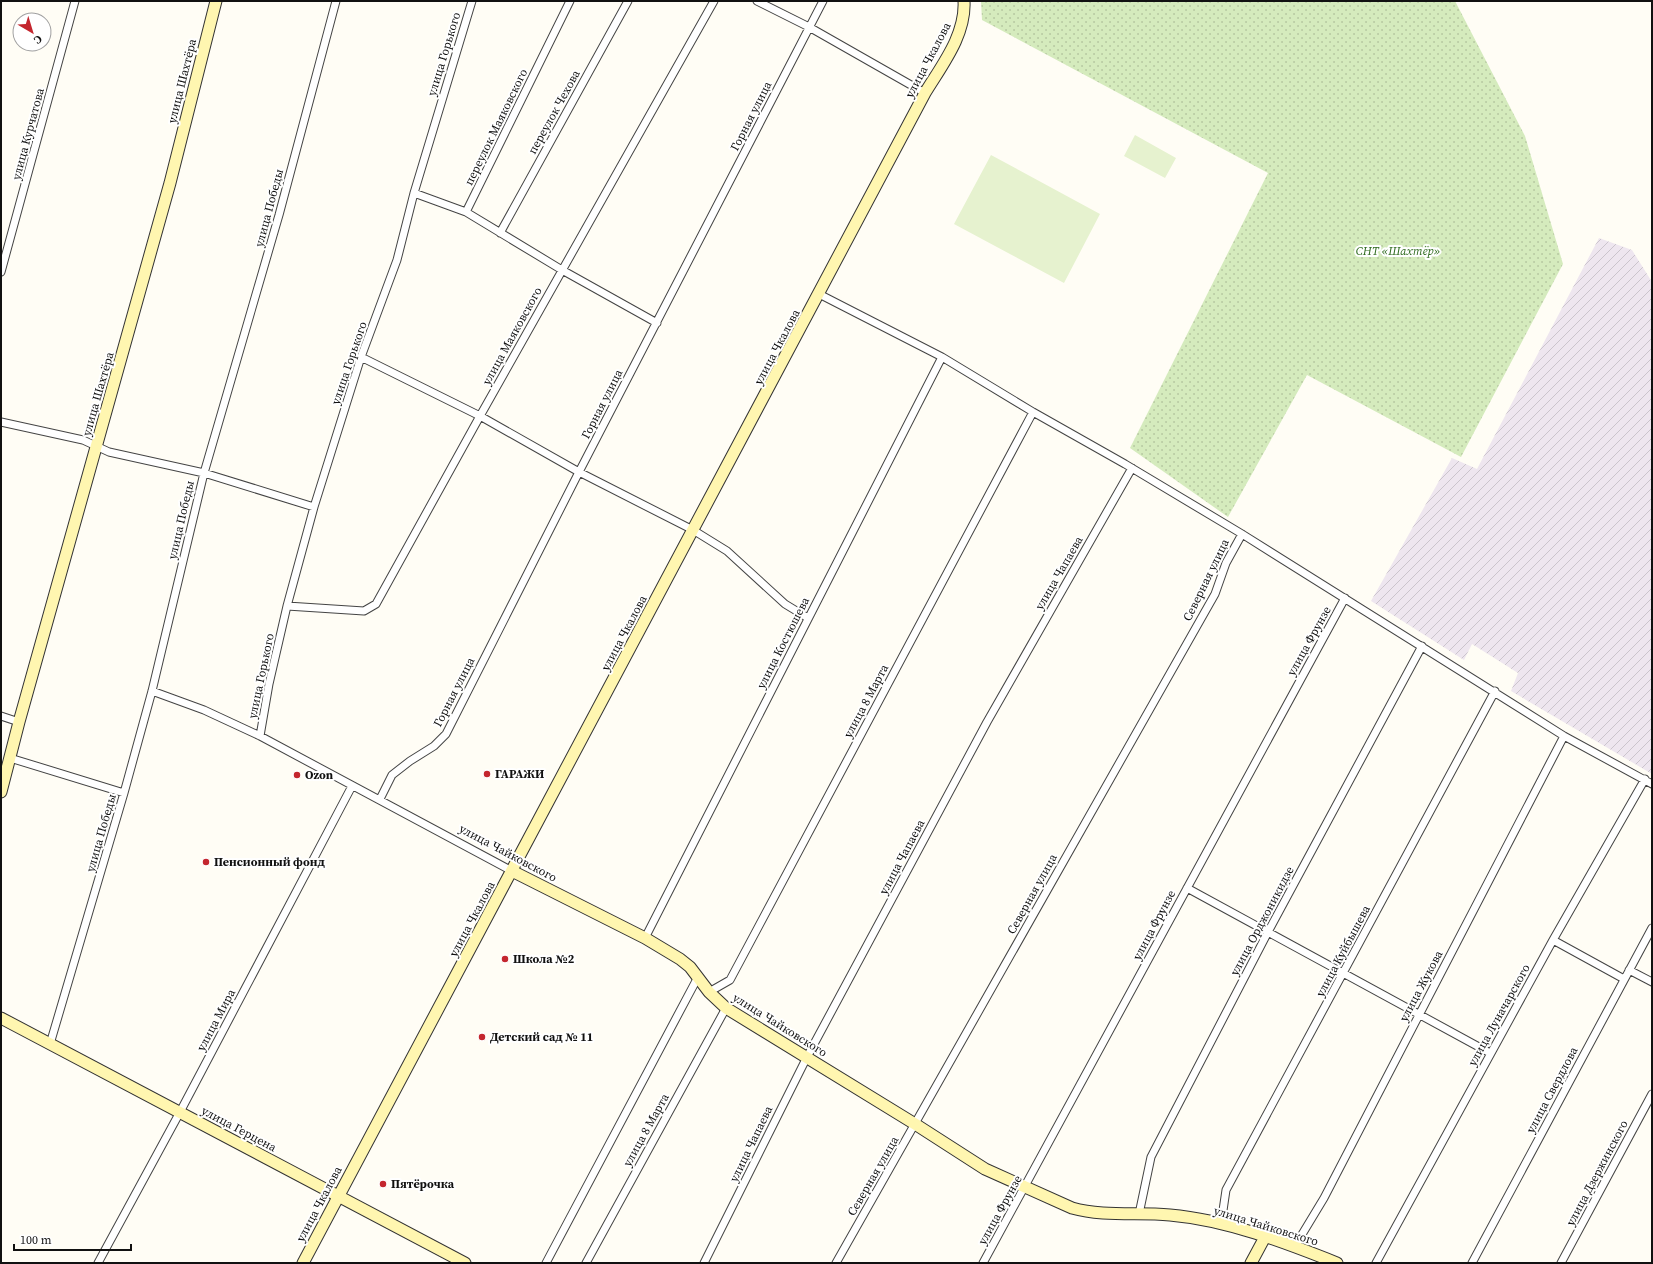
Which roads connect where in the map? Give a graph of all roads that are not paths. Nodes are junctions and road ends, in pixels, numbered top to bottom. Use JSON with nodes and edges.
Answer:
{"nodes":[{"id":1,"x":75,"y":1,"type":"edge"},
{"id":2,"x":216,"y":1,"type":"edge"},
{"id":3,"x":336,"y":1,"type":"edge"},
{"id":4,"x":472,"y":1,"type":"edge"},
{"id":5,"x":570,"y":1,"type":"edge"},
{"id":6,"x":628,"y":1,"type":"edge"},
{"id":7,"x":714,"y":1,"type":"edge"},
{"id":8,"x":757,"y":1,"type":"edge"},
{"id":9,"x":823,"y":1,"type":"edge"},
{"id":10,"x":964,"y":1,"type":"edge"},
{"id":11,"x":809,"y":27,"type":"junction"},
{"id":12,"x":925,"y":93,"type":"junction"},
{"id":13,"x":414,"y":193,"type":"junction"},
{"id":14,"x":466,"y":212,"type":"junction"},
{"id":15,"x":500,"y":234,"type":"junction"},
{"id":16,"x":562,"y":270,"type":"junction"},
{"id":17,"x":1,"y":272,"type":"edge"},
{"id":18,"x":819,"y":294,"type":"junction"},
{"id":19,"x":656,"y":323,"type":"junction"},
{"id":20,"x":361,"y":356,"type":"junction"},
{"id":21,"x":942,"y":357,"type":"junction"},
{"id":22,"x":1032,"y":412,"type":"junction"},
{"id":23,"x":480,"y":416,"type":"junction"},
{"id":24,"x":1,"y":422,"type":"edge"},
{"id":25,"x":97,"y":445,"type":"junction"},
{"id":26,"x":1132,"y":468,"type":"junction"},
{"id":27,"x":579,"y":472,"type":"junction"},
{"id":28,"x":204,"y":473,"type":"junction"},
{"id":29,"x":314,"y":507,"type":"junction"},
{"id":30,"x":693,"y":530,"type":"junction"},
{"id":31,"x":1242,"y":534,"type":"junction"},
{"id":32,"x":1345,"y":598,"type":"junction"},
{"id":33,"x":287,"y":606,"type":"junction"},
{"id":34,"x":808,"y":618,"type":"junction"},
{"id":35,"x":1422,"y":646,"type":"junction"},
{"id":36,"x":152,"y":691,"type":"junction"},
{"id":37,"x":1495,"y":692,"type":"junction"},
{"id":38,"x":1,"y":716,"type":"edge"},
{"id":39,"x":19,"y":722,"type":"junction"},
{"id":40,"x":260,"y":736,"type":"junction"},
{"id":41,"x":1564,"y":736,"type":"junction"},
{"id":42,"x":10,"y":758,"type":"junction"},
{"id":43,"x":1644,"y":780,"type":"junction"},
{"id":44,"x":1652,"y":784,"type":"edge"},
{"id":45,"x":352,"y":786,"type":"junction"},
{"id":46,"x":1,"y":792,"type":"edge"},
{"id":47,"x":124,"y":793,"type":"junction"},
{"id":48,"x":380,"y":799,"type":"junction"},
{"id":49,"x":512,"y":871,"type":"junction"},
{"id":50,"x":1187,"y":888,"type":"junction"},
{"id":51,"x":1652,"y":928,"type":"edge"},
{"id":52,"x":1268,"y":932,"type":"junction"},
{"id":53,"x":645,"y":938,"type":"junction"},
{"id":54,"x":1553,"y":940,"type":"junction"},
{"id":55,"x":1629,"y":970,"type":"junction"},
{"id":56,"x":1343,"y":974,"type":"junction"},
{"id":57,"x":698,"y":977,"type":"junction"},
{"id":58,"x":1624,"y":978,"type":"junction"},
{"id":59,"x":1652,"y":982,"type":"edge"},
{"id":60,"x":709,"y":992,"type":"junction"},
{"id":61,"x":726,"y":1008,"type":"junction"},
{"id":62,"x":1419,"y":1014,"type":"junction"},
{"id":63,"x":1,"y":1018,"type":"edge"},
{"id":64,"x":50,"y":1044,"type":"junction"},
{"id":65,"x":1490,"y":1053,"type":"junction"},
{"id":66,"x":807,"y":1057,"type":"junction"},
{"id":67,"x":1652,"y":1094,"type":"edge"},
{"id":68,"x":180,"y":1112,"type":"junction"},
{"id":69,"x":915,"y":1124,"type":"junction"},
{"id":70,"x":1025,"y":1188,"type":"junction"},
{"id":71,"x":338,"y":1196,"type":"junction"},
{"id":72,"x":1140,"y":1214,"type":"junction"},
{"id":73,"x":1221,"y":1224,"type":"junction"},
{"id":74,"x":1265,"y":1237,"type":"junction"},
{"id":75,"x":1295,"y":1246,"type":"junction"},
{"id":76,"x":98,"y":1263,"type":"edge"},
{"id":77,"x":302,"y":1263,"type":"edge"},
{"id":78,"x":465,"y":1263,"type":"edge"},
{"id":79,"x":546,"y":1263,"type":"edge"},
{"id":80,"x":586,"y":1263,"type":"edge"},
{"id":81,"x":704,"y":1263,"type":"edge"},
{"id":82,"x":836,"y":1263,"type":"edge"},
{"id":83,"x":983,"y":1263,"type":"edge"},
{"id":84,"x":1251,"y":1263,"type":"edge"},
{"id":85,"x":1337,"y":1263,"type":"edge"},
{"id":86,"x":1376,"y":1263,"type":"edge"},
{"id":87,"x":1472,"y":1263,"type":"edge"},
{"id":88,"x":1561,"y":1263,"type":"edge"}],
"edges":[{"from":1,"to":17,"type":"street","name":"улица Курчатова"},
{"from":2,"to":25,"type":"street","name":"улица Шахтёра"},
{"from":3,"to":28,"type":"street","name":"улица Победы"},
{"from":4,"to":13,"type":"street","name":"улица Горького"},
{"from":5,"to":14,"type":"street","name":"переулок Маяковского"},
{"from":6,"to":15,"type":"street","name":"переулок Чехова"},
{"from":7,"to":16,"type":"street","name":"улица Маяковского"},
{"from":8,"to":11,"type":"street"},
{"from":9,"to":11,"type":"street","name":"Горная улица"},
{"from":10,"to":12,"type":"street","name":"улица Чкалова"},
{"from":11,"to":12,"type":"street"},
{"from":11,"to":19,"type":"street","name":"Горная улица"},
{"from":12,"to":18,"type":"street","name":"улица Чкалова"},
{"from":13,"to":14,"type":"street"},
{"from":13,"to":20,"type":"street","name":"улица Горького"},
{"from":14,"to":15,"type":"street"},
{"from":15,"to":16,"type":"street"},
{"from":16,"to":19,"type":"street"},
{"from":16,"to":23,"type":"street","name":"улица Маяковского"},
{"from":18,"to":21,"type":"street"},
{"from":18,"to":30,"type":"street","name":"улица Чкалова"},
{"from":19,"to":27,"type":"street","name":"Горная улица"},
{"from":20,"to":23,"type":"street"},
{"from":20,"to":29,"type":"street","name":"улица Горького"},
{"from":21,"to":22,"type":"street"},
{"from":21,"to":34,"type":"street","name":"улица Костюшева"},
{"from":22,"to":26,"type":"street"},
{"from":22,"to":60,"type":"street","name":"улица 8 Марта"},
{"from":23,"to":27,"type":"street"},
{"from":23,"to":33,"type":"street","name":"улица Маяковского"},
{"from":24,"to":25,"type":"street"},
{"from":25,"to":28,"type":"street"},
{"from":25,"to":39,"type":"street","name":"улица Шахтёра"},
{"from":26,"to":31,"type":"street"},
{"from":26,"to":66,"type":"street","name":"улица Чапаева"},
{"from":27,"to":30,"type":"street"},
{"from":27,"to":48,"type":"street","name":"Горная улица"},
{"from":28,"to":29,"type":"street"},
{"from":28,"to":36,"type":"street","name":"улица Победы"},
{"from":29,"to":33,"type":"street","name":"улица Горького"},
{"from":30,"to":34,"type":"street"},
{"from":30,"to":49,"type":"street","name":"улица Чкалова"},
{"from":31,"to":32,"type":"street"},
{"from":31,"to":69,"type":"street","name":"Северная улица"},
{"from":32,"to":35,"type":"street"},
{"from":32,"to":50,"type":"street","name":"улица Фрунзе"},
{"from":33,"to":40,"type":"street","name":"улица Горького"},
{"from":34,"to":53,"type":"street","name":"улица Костюшева"},
{"from":35,"to":37,"type":"street"},
{"from":35,"to":52,"type":"street","name":"улица Орджоникидзе"},
{"from":36,"to":40,"type":"street","name":"улица Чайковского"},
{"from":36,"to":47,"type":"street","name":"улица Победы"},
{"from":37,"to":41,"type":"street"},
{"from":37,"to":56,"type":"street","name":"улица Куйбышева"},
{"from":38,"to":39,"type":"street"},
{"from":39,"to":42,"type":"street","name":"улица Шахтёра"},
{"from":40,"to":45,"type":"street","name":"улица Чайковского"},
{"from":41,"to":43,"type":"street"},
{"from":41,"to":62,"type":"street","name":"улица Жукова"},
{"from":42,"to":46,"type":"street","name":"улица Шахтёра"},
{"from":42,"to":47,"type":"street"},
{"from":43,"to":44,"type":"street"},
{"from":43,"to":54,"type":"street","name":"улица Луначарского"},
{"from":45,"to":48,"type":"street","name":"улица Чайковского"},
{"from":45,"to":68,"type":"street","name":"улица Мира"},
{"from":47,"to":64,"type":"street","name":"улица Победы"},
{"from":48,"to":49,"type":"street","name":"улица Чайковского"},
{"from":49,"to":53,"type":"street","name":"улица Чайковского"},
{"from":49,"to":71,"type":"street","name":"улица Чкалова"},
{"from":50,"to":52,"type":"street"},
{"from":50,"to":70,"type":"street","name":"улица Фрунзе"},
{"from":51,"to":55,"type":"street","name":"улица Свердлова"},
{"from":52,"to":56,"type":"street"},
{"from":52,"to":72,"type":"street","name":"улица Орджоникидзе"},
{"from":53,"to":57,"type":"street","name":"улица Чайковского"},
{"from":54,"to":58,"type":"street"},
{"from":54,"to":65,"type":"street","name":"улица Луначарского"},
{"from":55,"to":58,"type":"street","name":"улица Свердлова"},
{"from":55,"to":59,"type":"street"},
{"from":56,"to":62,"type":"street"},
{"from":56,"to":73,"type":"street","name":"улица Куйбышева"},
{"from":57,"to":60,"type":"street","name":"улица Чайковского"},
{"from":57,"to":79,"type":"street"},
{"from":58,"to":87,"type":"street","name":"улица Свердлова"},
{"from":60,"to":61,"type":"street","name":"улица Чайковского"},
{"from":61,"to":66,"type":"street","name":"улица Чайковского"},
{"from":61,"to":80,"type":"street","name":"улица 8 Марта"},
{"from":62,"to":65,"type":"street"},
{"from":62,"to":75,"type":"street","name":"улица Жукова"},
{"from":63,"to":64,"type":"street","name":"улица Герцена"},
{"from":64,"to":68,"type":"street","name":"улица Герцена"},
{"from":65,"to":86,"type":"street","name":"улица Луначарского"},
{"from":66,"to":69,"type":"street","name":"улица Чайковского"},
{"from":66,"to":81,"type":"street","name":"улица Чапаева"},
{"from":67,"to":88,"type":"street","name":"улица Дзержинского"},
{"from":68,"to":71,"type":"street","name":"улица Герцена"},
{"from":68,"to":76,"type":"street","name":"улица Мира"},
{"from":69,"to":70,"type":"street","name":"улица Чайковского"},
{"from":69,"to":82,"type":"street","name":"Северная улица"},
{"from":70,"to":72,"type":"street","name":"улица Чайковского"},
{"from":70,"to":83,"type":"street","name":"улица Фрунзе"},
{"from":71,"to":77,"type":"street","name":"улица Чкалова"},
{"from":71,"to":78,"type":"street","name":"улица Герцена"},
{"from":72,"to":73,"type":"street","name":"улица Чайковского"},
{"from":73,"to":74,"type":"street","name":"улица Чайковского"},
{"from":74,"to":75,"type":"street","name":"улица Чайковского"},
{"from":74,"to":84,"type":"street"},
{"from":75,"to":85,"type":"street","name":"улица Чайковского"}]}
